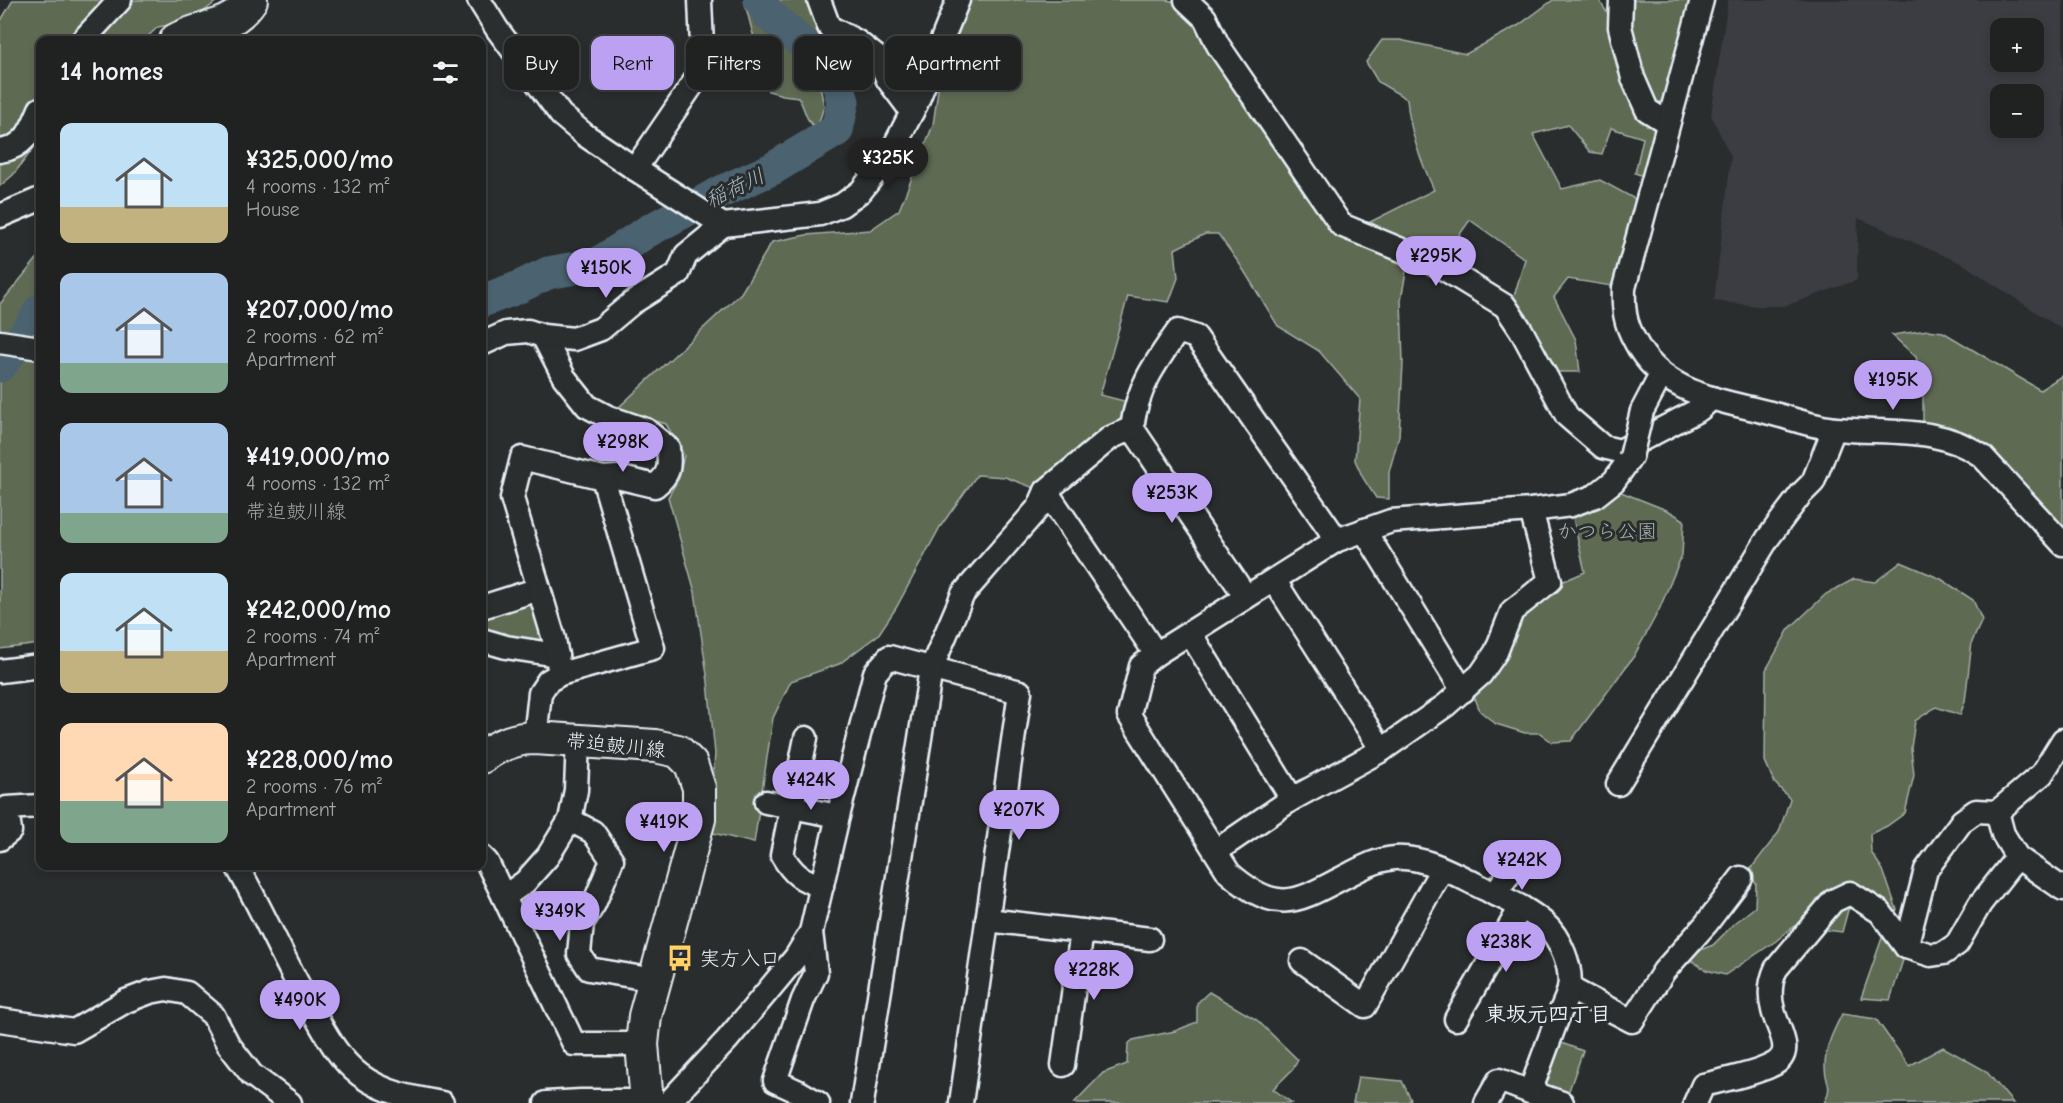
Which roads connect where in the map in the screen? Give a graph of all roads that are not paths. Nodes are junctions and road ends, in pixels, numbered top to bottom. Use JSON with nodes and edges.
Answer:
{"nodes":[{"id":1,"x":120,"y":0,"type":"edge"},
{"id":2,"x":251,"y":0,"type":"edge"},
{"id":3,"x":478,"y":0,"type":"edge"},
{"id":4,"x":700,"y":0,"type":"edge"},
{"id":5,"x":819,"y":0,"type":"edge"},
{"id":6,"x":958,"y":0,"type":"edge"},
{"id":7,"x":1186,"y":0,"type":"edge"},
{"id":8,"x":1621,"y":0,"type":"edge"},
{"id":9,"x":1702,"y":0,"type":"edge"},
{"id":10,"x":87,"y":36,"type":"edge"},
{"id":11,"x":188,"y":36,"type":"edge"},
{"id":12,"x":912,"y":112,"type":"junction"},
{"id":13,"x":36,"y":119,"type":"edge"},
{"id":14,"x":1668,"y":123,"type":"junction"},
{"id":15,"x":0,"y":151,"type":"edge"},
{"id":16,"x":635,"y":169,"type":"junction"},
{"id":17,"x":36,"y":202,"type":"edge"},
{"id":18,"x":0,"y":216,"type":"edge"},
{"id":19,"x":719,"y":222,"type":"junction"},
{"id":20,"x":543,"y":336,"type":"junction"},
{"id":21,"x":0,"y":342,"type":"edge"},
{"id":22,"x":486,"y":342,"type":"edge"},
{"id":23,"x":36,"y":347,"type":"edge"},
{"id":24,"x":1661,"y":375,"type":"junction"},
{"id":25,"x":1712,"y":398,"type":"junction"},
{"id":26,"x":1132,"y":428,"type":"junction"},
{"id":27,"x":1834,"y":429,"type":"junction"},
{"id":28,"x":603,"y":478,"type":"junction"},
{"id":29,"x":1046,"y":491,"type":"junction"},
{"id":30,"x":1531,"y":510,"type":"junction"},
{"id":31,"x":1364,"y":530,"type":"junction"},
{"id":32,"x":1337,"y":540,"type":"junction"},
{"id":33,"x":2063,"y":544,"type":"edge"},
{"id":34,"x":1274,"y":580,"type":"junction"},
{"id":35,"x":539,"y":589,"type":"junction"},
{"id":36,"x":1246,"y":597,"type":"junction"},
{"id":37,"x":486,"y":606,"type":"edge"},
{"id":38,"x":1190,"y":633,"type":"junction"},
{"id":39,"x":486,"y":641,"type":"edge"},
{"id":40,"x":1156,"y":654,"type":"junction"},
{"id":41,"x":558,"y":664,"type":"junction"},
{"id":42,"x":36,"y":666,"type":"edge"},
{"id":43,"x":931,"y":669,"type":"junction"},
{"id":44,"x":0,"y":671,"type":"edge"},
{"id":45,"x":1463,"y":691,"type":"junction"},
{"id":46,"x":535,"y":738,"type":"junction"},
{"id":47,"x":806,"y":738,"type":"dead end"},
{"id":48,"x":578,"y":740,"type":"junction"},
{"id":49,"x":2063,"y":740,"type":"edge"},
{"id":50,"x":1382,"y":750,"type":"junction"},
{"id":51,"x":486,"y":754,"type":"edge"},
{"id":52,"x":1618,"y":784,"type":"dead end"},
{"id":53,"x":1292,"y":800,"type":"junction"},
{"id":54,"x":766,"y":802,"type":"dead end"},
{"id":55,"x":36,"y":806,"type":"edge"},
{"id":56,"x":792,"y":807,"type":"junction"},
{"id":57,"x":1997,"y":812,"type":"junction"},
{"id":58,"x":838,"y":816,"type":"junction"},
{"id":59,"x":570,"y":820,"type":"junction"},
{"id":60,"x":0,"y":839,"type":"edge"},
{"id":61,"x":1216,"y":851,"type":"junction"},
{"id":62,"x":2017,"y":857,"type":"junction"},
{"id":63,"x":1542,"y":859,"type":"dead end"},
{"id":64,"x":486,"y":861,"type":"edge"},
{"id":65,"x":1442,"y":869,"type":"junction"},
{"id":66,"x":239,"y":870,"type":"edge"},
{"id":67,"x":1741,"y":878,"type":"dead end"},
{"id":68,"x":822,"y":886,"type":"junction"},
{"id":69,"x":2063,"y":889,"type":"edge"},
{"id":70,"x":1494,"y":894,"type":"junction"},
{"id":71,"x":504,"y":897,"type":"junction"},
{"id":72,"x":1521,"y":907,"type":"junction"},
{"id":73,"x":987,"y":920,"type":"junction"},
{"id":74,"x":1082,"y":931,"type":"junction"},
{"id":75,"x":811,"y":932,"type":"junction"},
{"id":76,"x":1150,"y":939,"type":"dead end"},
{"id":77,"x":1906,"y":947,"type":"junction"},
{"id":78,"x":1302,"y":961,"type":"dead end"},
{"id":79,"x":655,"y":980,"type":"junction"},
{"id":80,"x":1569,"y":988,"type":"junction"},
{"id":81,"x":1456,"y":1019,"type":"dead end"},
{"id":82,"x":0,"y":1020,"type":"edge"},
{"id":83,"x":642,"y":1044,"type":"junction"},
{"id":84,"x":1063,"y":1065,"type":"dead end"},
{"id":85,"x":1530,"y":1092,"type":"junction"},
{"id":86,"x":654,"y":1102,"type":"edge"},
{"id":87,"x":290,"y":1103,"type":"edge"},
{"id":88,"x":442,"y":1103,"type":"edge"},
{"id":89,"x":546,"y":1103,"type":"edge"},
{"id":90,"x":818,"y":1103,"type":"edge"},
{"id":91,"x":862,"y":1103,"type":"edge"},
{"id":92,"x":961,"y":1103,"type":"edge"},
{"id":93,"x":1486,"y":1103,"type":"edge"},
{"id":94,"x":1562,"y":1103,"type":"edge"},
{"id":95,"x":1695,"y":1103,"type":"edge"}],
"edges":[{"from":1,"to":10,"type":"street"},
{"from":2,"to":11,"type":"street"},
{"from":3,"to":16,"type":"street"},
{"from":4,"to":16,"type":"street"},
{"from":5,"to":12,"type":"street"},
{"from":6,"to":12,"type":"street"},
{"from":7,"to":25,"type":"street"},
{"from":8,"to":14,"type":"street"},
{"from":9,"to":14,"type":"street"},
{"from":12,"to":19,"type":"street"},
{"from":13,"to":15,"type":"street"},
{"from":14,"to":24,"type":"street"},
{"from":16,"to":19,"type":"street"},
{"from":17,"to":18,"type":"street"},
{"from":19,"to":20,"type":"street"},
{"from":20,"to":22,"type":"street"},
{"from":20,"to":28,"type":"street"},
{"from":21,"to":23,"type":"street"},
{"from":24,"to":25,"type":"street"},
{"from":24,"to":30,"type":"street","bridge":true},
{"from":25,"to":27,"type":"street"},
{"from":26,"to":29,"type":"street"},
{"from":26,"to":32,"type":"street"},
{"from":26,"to":36,"type":"street"},
{"from":27,"to":33,"type":"street"},
{"from":27,"to":52,"type":"street"},
{"from":28,"to":35,"type":"street"},
{"from":28,"to":41,"type":"street"},
{"from":29,"to":40,"type":"street"},
{"from":29,"to":43,"type":"street"},
{"from":30,"to":31,"type":"street"},
{"from":30,"to":45,"type":"street"},
{"from":31,"to":32,"type":"street"},
{"from":31,"to":45,"type":"street"},
{"from":32,"to":34,"type":"street"},
{"from":34,"to":36,"type":"street"},
{"from":34,"to":50,"type":"street"},
{"from":35,"to":37,"type":"street"},
{"from":35,"to":41,"type":"street"},
{"from":36,"to":38,"type":"street"},
{"from":38,"to":40,"type":"street"},
{"from":38,"to":53,"type":"street"},
{"from":39,"to":41,"type":"street"},
{"from":40,"to":61,"type":"street"},
{"from":41,"to":46,"type":"street"},
{"from":42,"to":44,"type":"street"},
{"from":43,"to":58,"type":"street"},
{"from":43,"to":73,"type":"street"},
{"from":43,"to":91,"type":"street"},
{"from":45,"to":50,"type":"street"},
{"from":46,"to":48,"type":"street","name":"帯迫皷川線"},
{"from":46,"to":51,"type":"street","name":"帯迫皷川線"},
{"from":47,"to":56,"type":"street"},
{"from":48,"to":59,"type":"street"},
{"from":48,"to":79,"type":"street","name":"帯迫皷川線"},
{"from":49,"to":57,"type":"street"},
{"from":50,"to":53,"type":"street"},
{"from":53,"to":61,"type":"street"},
{"from":54,"to":56,"type":"street"},
{"from":55,"to":60,"type":"street"},
{"from":56,"to":58,"type":"street"},
{"from":56,"to":68,"type":"street"},
{"from":57,"to":62,"type":"street"},
{"from":57,"to":77,"type":"street"},
{"from":58,"to":68,"type":"street"},
{"from":59,"to":71,"type":"street"},
{"from":59,"to":79,"type":"street"},
{"from":61,"to":65,"type":"street"},
{"from":62,"to":69,"type":"street"},
{"from":62,"to":77,"type":"street"},
{"from":63,"to":70,"type":"street"},
{"from":64,"to":71,"type":"street"},
{"from":65,"to":70,"type":"street"},
{"from":65,"to":78,"type":"street"},
{"from":66,"to":88,"type":"street"},
{"from":67,"to":80,"type":"street"},
{"from":68,"to":75,"type":"street"},
{"from":70,"to":72,"type":"street"},
{"from":71,"to":83,"type":"street"},
{"from":72,"to":80,"type":"street"},
{"from":72,"to":81,"type":"street"},
{"from":73,"to":74,"type":"street"},
{"from":73,"to":92,"type":"street"},
{"from":74,"to":76,"type":"street"},
{"from":74,"to":84,"type":"street"},
{"from":75,"to":86,"type":"street"},
{"from":75,"to":90,"type":"street"},
{"from":77,"to":95,"type":"street"},
{"from":79,"to":83,"type":"street","name":"帯迫皷川線"},
{"from":80,"to":85,"type":"street"},
{"from":82,"to":87,"type":"street"},
{"from":83,"to":86,"type":"street","name":"帯迫皷川線"},
{"from":85,"to":93,"type":"street"},
{"from":85,"to":94,"type":"street"},
{"from":86,"to":89,"type":"street"}]}
